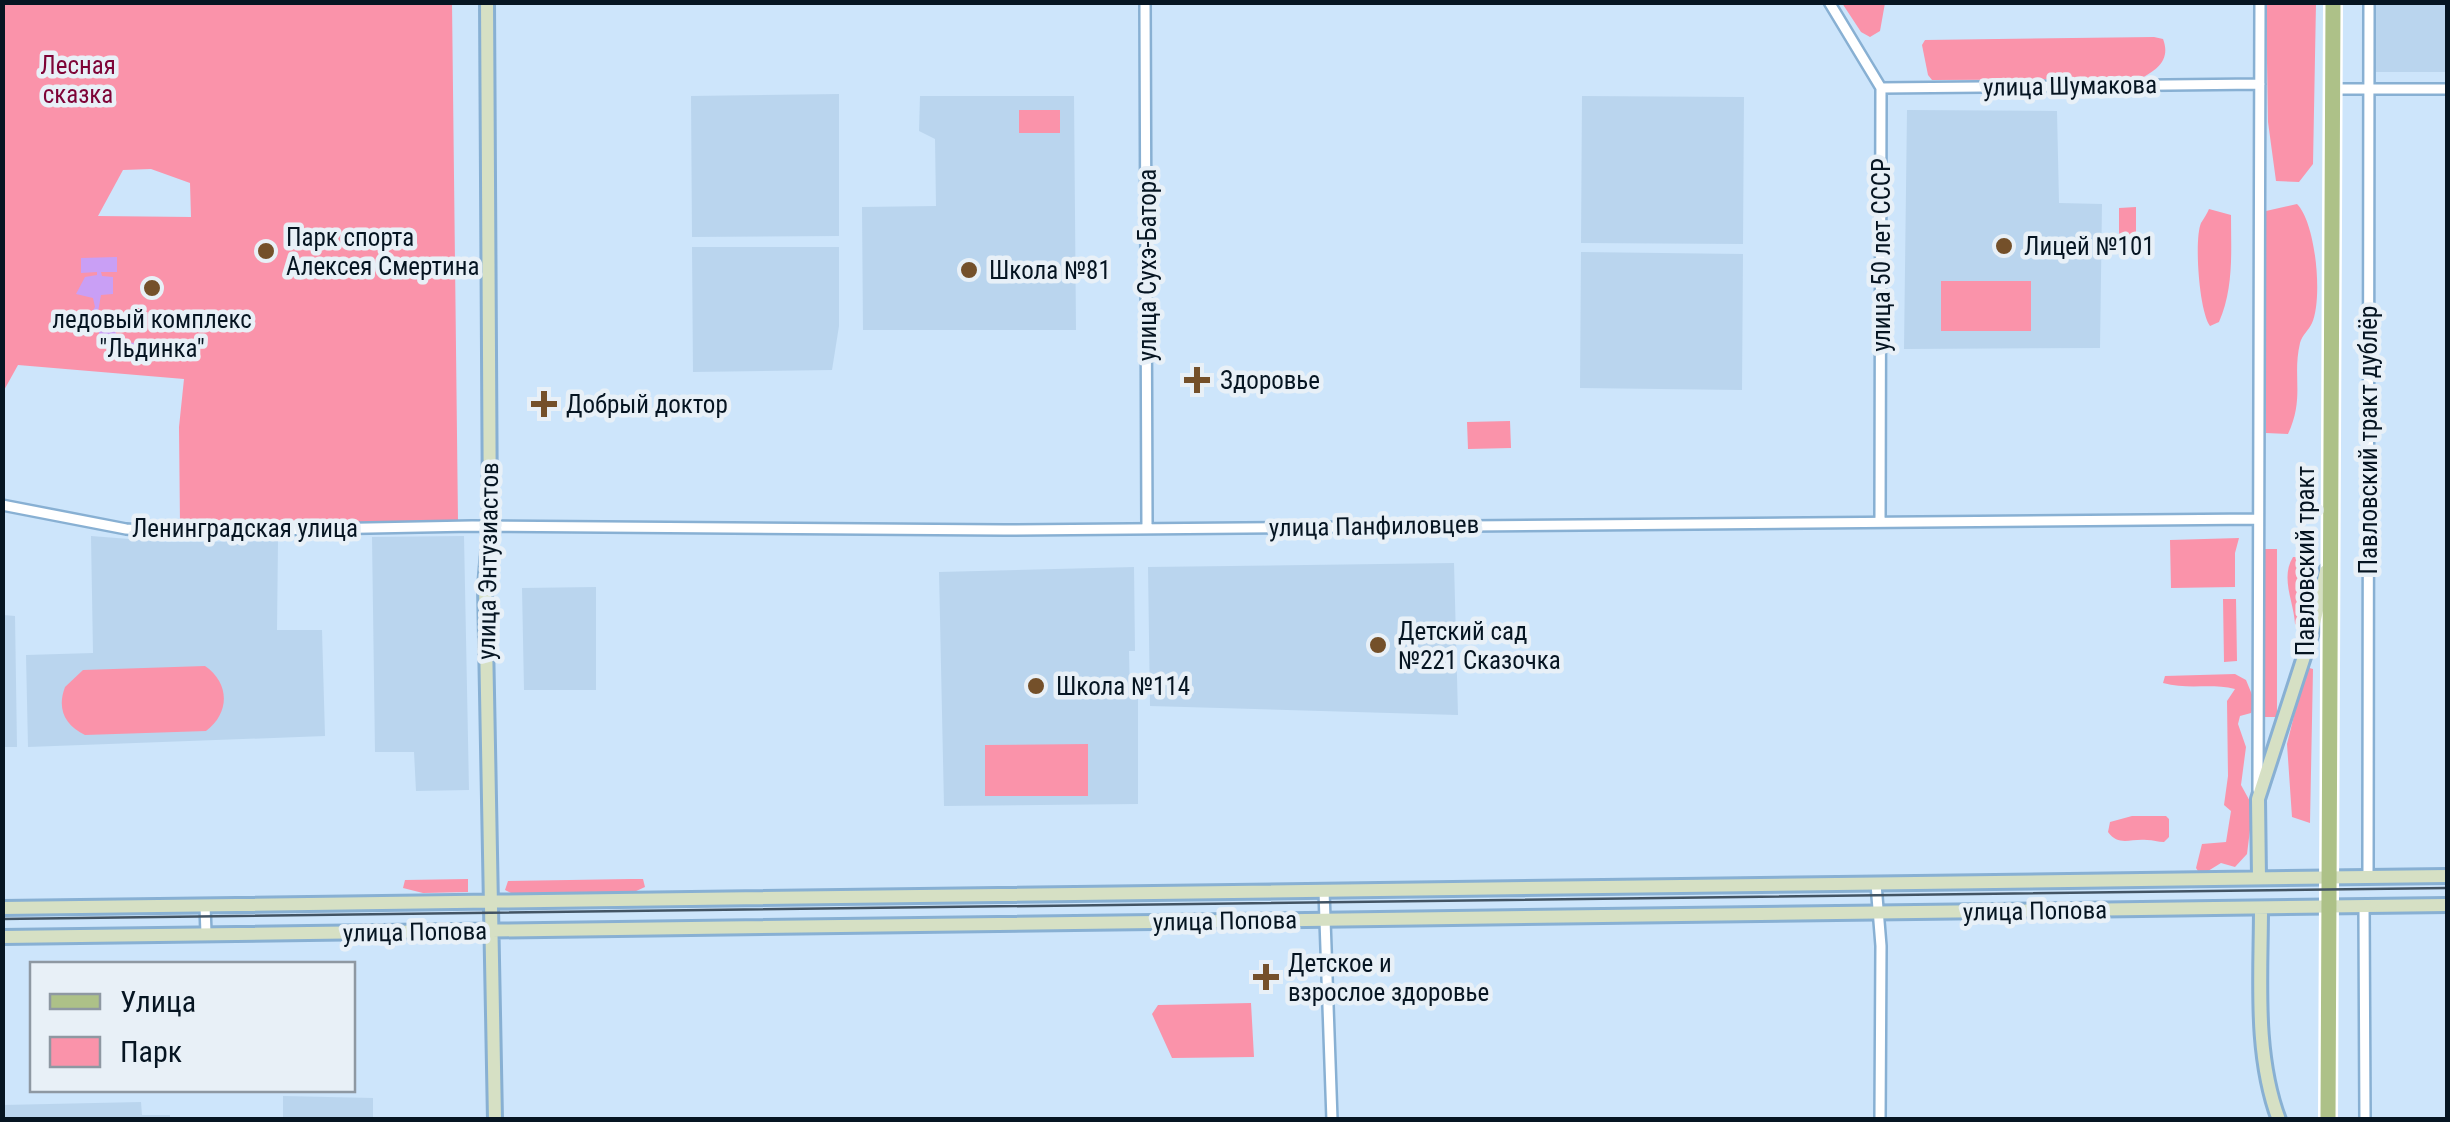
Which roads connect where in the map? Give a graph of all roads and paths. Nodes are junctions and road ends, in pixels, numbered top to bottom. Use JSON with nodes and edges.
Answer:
{"nodes":[{"id":1,"x":487,"y":2,"type":"edge"},
{"id":2,"x":1146,"y":2,"type":"edge"},
{"id":3,"x":1829,"y":2,"type":"edge"},
{"id":4,"x":2260,"y":2,"type":"edge"},
{"id":5,"x":2332,"y":2,"type":"edge"},
{"id":6,"x":2369,"y":2,"type":"edge"},
{"id":7,"x":2260,"y":84,"type":"junction"},
{"id":8,"x":1881,"y":88,"type":"junction"},
{"id":9,"x":2332,"y":89,"type":"junction"},
{"id":10,"x":2369,"y":89,"type":"junction"},
{"id":11,"x":2448,"y":89,"type":"edge"},
{"id":12,"x":2,"y":505,"type":"edge"},
{"id":13,"x":2258,"y":520,"type":"junction"},
{"id":14,"x":1880,"y":522,"type":"junction"},
{"id":15,"x":490,"y":528,"type":"junction"},
{"id":16,"x":1147,"y":528,"type":"junction"},
{"id":17,"x":2330,"y":544,"type":"junction"},
{"id":18,"x":2258,"y":798,"type":"junction"},
{"id":19,"x":2448,"y":876,"type":"edge"},
{"id":20,"x":2368,"y":877,"type":"junction"},
{"id":21,"x":2259,"y":878,"type":"junction"},
{"id":22,"x":2329,"y":878,"type":"junction"},
{"id":23,"x":2019,"y":882,"type":"junction"},
{"id":24,"x":1876,"y":884,"type":"junction"},
{"id":25,"x":1324,"y":890,"type":"junction"},
{"id":26,"x":491,"y":902,"type":"junction"},
{"id":27,"x":205,"y":905,"type":"junction"},
{"id":28,"x":2448,"y":905,"type":"edge"},
{"id":29,"x":2364,"y":906,"type":"junction"},
{"id":30,"x":2329,"y":907,"type":"junction"},
{"id":31,"x":2,"y":908,"type":"edge"},
{"id":32,"x":2261,"y":908,"type":"junction"},
{"id":33,"x":2019,"y":911,"type":"junction"},
{"id":34,"x":1880,"y":913,"type":"junction"},
{"id":35,"x":1325,"y":920,"type":"junction"},
{"id":36,"x":492,"y":930,"type":"junction"},
{"id":37,"x":206,"y":934,"type":"junction"},
{"id":38,"x":2,"y":937,"type":"edge"},
{"id":39,"x":495,"y":1120,"type":"edge"},
{"id":40,"x":1332,"y":1120,"type":"edge"},
{"id":41,"x":1880,"y":1120,"type":"edge"},
{"id":42,"x":2279,"y":1120,"type":"edge"},
{"id":43,"x":2328,"y":1120,"type":"edge"},
{"id":44,"x":2366,"y":1120,"type":"edge"}],
"edges":[{"from":1,"to":15,"type":"main road","name":"улица Энтузиастов"},
{"from":2,"to":16,"type":"street","name":"улица Сухэ-Батора"},
{"from":3,"to":8,"type":"street"},
{"from":4,"to":7,"type":"street"},
{"from":5,"to":9,"type":"main road","name":"Павловский тракт"},
{"from":6,"to":10,"type":"street","name":"Павловский тракт дублёр"},
{"from":7,"to":8,"type":"street","name":"улица Шумакова"},
{"from":7,"to":13,"type":"street"},
{"from":8,"to":14,"type":"street","name":"улица 50 лет СССР"},
{"from":9,"to":10,"type":"street"},
{"from":9,"to":17,"type":"main road","name":"Павловский тракт"},
{"from":10,"to":11,"type":"street"},
{"from":10,"to":20,"type":"street","name":"Павловский тракт дублёр"},
{"from":12,"to":15,"type":"street","name":"Ленинградская улица"},
{"from":13,"to":14,"type":"street","name":"улица Панфиловцев"},
{"from":13,"to":18,"type":"street"},
{"from":14,"to":16,"type":"street","name":"улица Панфиловцев"},
{"from":15,"to":16,"type":"street","name":"улица Панфиловцев"},
{"from":15,"to":26,"type":"main road","name":"улица Энтузиастов"},
{"from":17,"to":18,"type":"main road"},
{"from":17,"to":22,"type":"main road","name":"Павловский тракт"},
{"from":18,"to":21,"type":"main road"},
{"from":19,"to":20,"type":"main road","name":"улица Попова"},
{"from":20,"to":22,"type":"main road","name":"улица Попова"},
{"from":21,"to":22,"type":"main road","name":"улица Попова"},
{"from":21,"to":23,"type":"main road","name":"улица Попова"},
{"from":22,"to":30,"type":"main road","name":"Павловский тракт"},
{"from":23,"to":24,"type":"main road","name":"улица Попова"},
{"from":23,"to":33,"type":"main road"},
{"from":24,"to":25,"type":"main road","name":"улица Попова"},
{"from":24,"to":34,"type":"street"},
{"from":25,"to":26,"type":"main road","name":"улица Попова"},
{"from":25,"to":35,"type":"street"},
{"from":26,"to":27,"type":"main road","name":"улица Попова"},
{"from":26,"to":36,"type":"main road","name":"улица Энтузиастов"},
{"from":27,"to":31,"type":"main road","name":"улица Попова"},
{"from":27,"to":37,"type":"street"},
{"from":28,"to":29,"type":"main road","name":"улица Попова"},
{"from":29,"to":30,"type":"main road","name":"улица Попова"},
{"from":29,"to":44,"type":"street"},
{"from":30,"to":32,"type":"main road","name":"улица Попова"},
{"from":30,"to":43,"type":"main road","name":"Павловский тракт"},
{"from":32,"to":33,"type":"main road","name":"улица Попова"},
{"from":32,"to":42,"type":"main road"},
{"from":33,"to":34,"type":"main road","name":"улица Попова"},
{"from":34,"to":35,"type":"main road","name":"улица Попова"},
{"from":34,"to":41,"type":"street"},
{"from":35,"to":36,"type":"main road","name":"улица Попова"},
{"from":35,"to":40,"type":"street"},
{"from":36,"to":37,"type":"main road","name":"улица Попова"},
{"from":36,"to":39,"type":"main road","name":"улица Энтузиастов"},
{"from":37,"to":38,"type":"main road","name":"улица Попова"}]}
